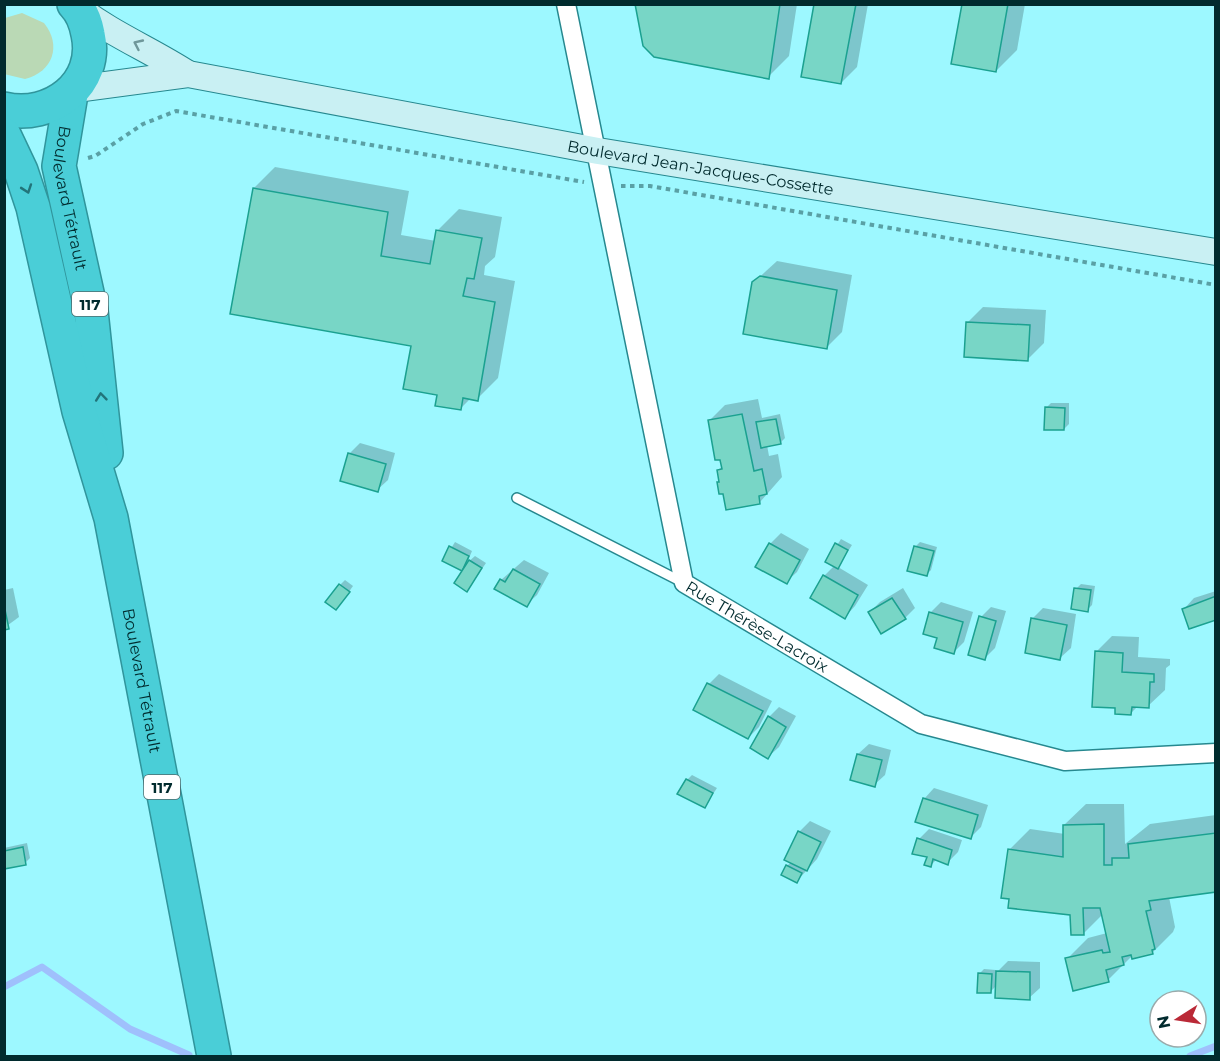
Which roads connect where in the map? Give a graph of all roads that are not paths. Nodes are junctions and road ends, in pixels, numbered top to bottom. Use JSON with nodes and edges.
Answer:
{"nodes":[{"id":1,"x":566,"y":4,"type":"edge"},
{"id":2,"x":76,"y":6,"type":"edge"},
{"id":3,"x":188,"y":74,"type":"junction"},
{"id":4,"x":73,"y":92,"type":"junction"},
{"id":5,"x":4,"y":109,"type":"edge"},
{"id":6,"x":4,"y":135,"type":"edge"},
{"id":7,"x":598,"y":152,"type":"junction"},
{"id":8,"x":1215,"y":252,"type":"edge"},
{"id":9,"x":517,"y":498,"type":"dead end"},
{"id":10,"x":111,"y":518,"type":"junction"},
{"id":11,"x":684,"y":583,"type":"junction"},
{"id":12,"x":1215,"y":753,"type":"edge"},
{"id":13,"x":214,"y":1056,"type":"edge"}],
"edges":[{"from":1,"to":7,"type":"street","name":"Rue Thérèse-Lacroix"},
{"from":3,"to":2,"type":"main road","name":"Boulevard Jean-Jacques-Cossette","one_way":true},
{"from":2,"to":4,"type":"highway","number":"117"},
{"from":3,"to":4,"type":"main road","name":"Boulevard Jean-Jacques-Cossette"},
{"from":3,"to":7,"type":"main road","name":"Boulevard Jean-Jacques-Cossette"},
{"from":4,"to":5,"type":"highway"},
{"from":10,"to":4,"type":"highway","name":"Boulevard Tétrault","number":"117","one_way":true},
{"from":6,"to":10,"type":"highway","name":"Boulevard Tétrault","number":"117","one_way":true},
{"from":7,"to":8,"type":"main road","name":"Boulevard Jean-Jacques-Cossette"},
{"from":7,"to":11,"type":"street","name":"Rue Thérèse-Lacroix"},
{"from":9,"to":11,"type":"lane"},
{"from":10,"to":13,"type":"highway","name":"Boulevard Tétrault","number":"117"},
{"from":11,"to":12,"type":"street","name":"Rue Thérèse-Lacroix"}]}
